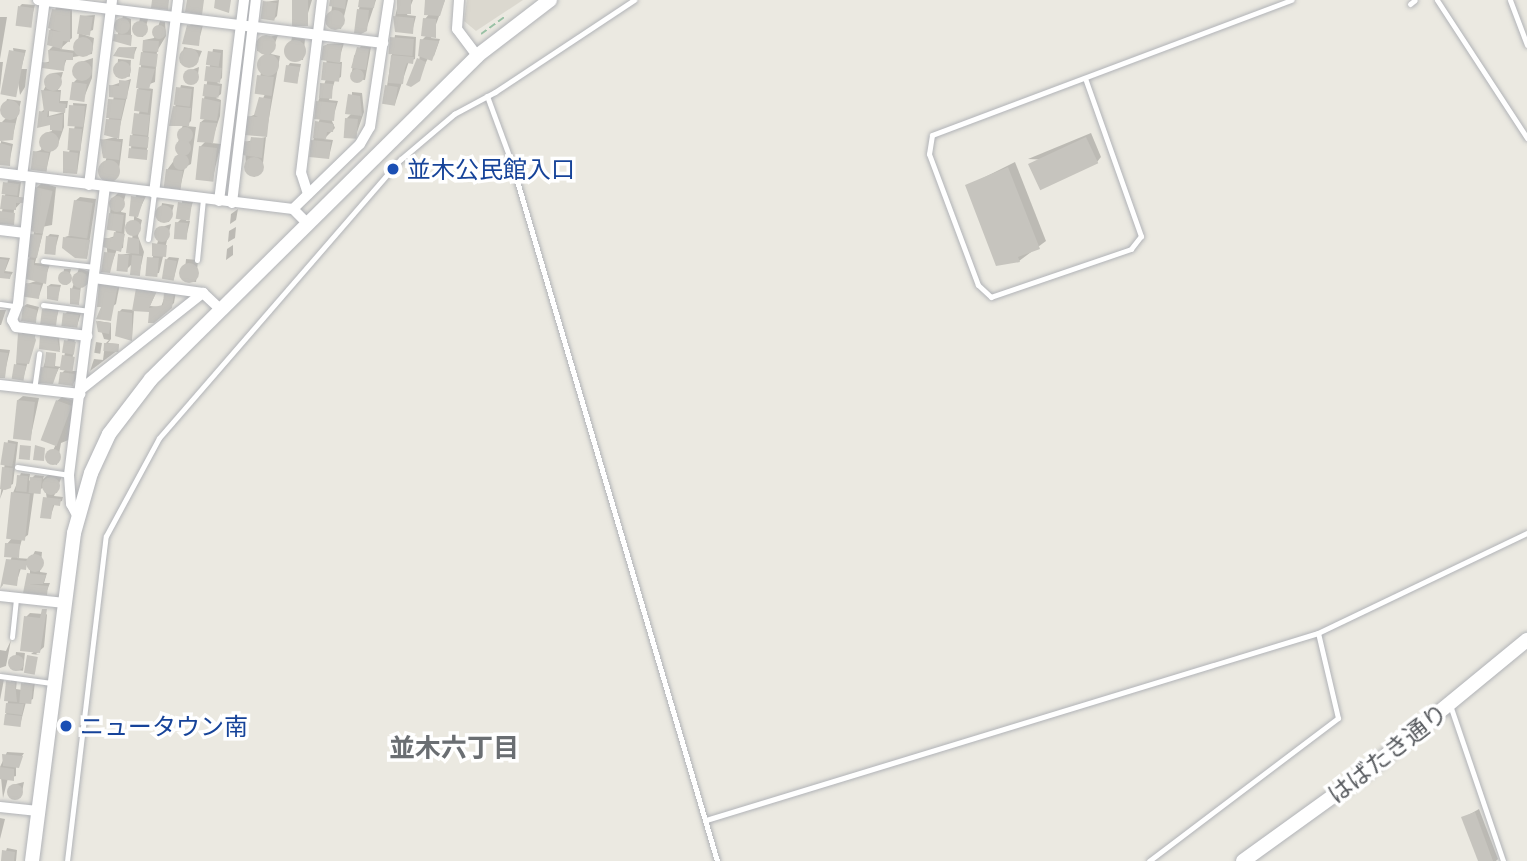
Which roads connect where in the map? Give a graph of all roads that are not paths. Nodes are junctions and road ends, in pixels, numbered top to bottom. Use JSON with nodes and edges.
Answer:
{"nodes":[{"id":1,"x":38,"y":0,"type":"edge"},
{"id":2,"x":45,"y":0,"type":"edge"},
{"id":3,"x":178,"y":0,"type":"edge"},
{"id":4,"x":244,"y":0,"type":"edge"},
{"id":5,"x":256,"y":0,"type":"edge"},
{"id":6,"x":322,"y":0,"type":"edge"},
{"id":7,"x":388,"y":0,"type":"edge"},
{"id":8,"x":459,"y":0,"type":"edge"},
{"id":9,"x":550,"y":0,"type":"edge"},
{"id":10,"x":634,"y":0,"type":"edge"},
{"id":11,"x":1292,"y":0,"type":"edge"},
{"id":12,"x":1437,"y":0,"type":"edge"},
{"id":13,"x":1510,"y":0,"type":"edge"},
{"id":14,"x":111,"y":5,"type":"edge"},
{"id":15,"x":176,"y":19,"type":"junction"},
{"id":16,"x":246,"y":27,"type":"junction"},
{"id":17,"x":318,"y":35,"type":"junction"},
{"id":18,"x":383,"y":43,"type":"junction"},
{"id":19,"x":1527,"y":45,"type":"edge"},
{"id":20,"x":477,"y":56,"type":"junction"},
{"id":21,"x":1086,"y":78,"type":"junction"},
{"id":22,"x":487,"y":96,"type":"junction"},
{"id":23,"x":1527,"y":138,"type":"edge"},
{"id":24,"x":0,"y":173,"type":"edge"},
{"id":25,"x":27,"y":177,"type":"junction"},
{"id":26,"x":89,"y":185,"type":"junction"},
{"id":27,"x":105,"y":187,"type":"junction"},
{"id":28,"x":154,"y":193,"type":"junction"},
{"id":29,"x":309,"y":194,"type":"junction"},
{"id":30,"x":203,"y":199,"type":"junction"},
{"id":31,"x":219,"y":201,"type":"junction"},
{"id":32,"x":232,"y":203,"type":"junction"},
{"id":33,"x":293,"y":209,"type":"junction"},
{"id":34,"x":307,"y":225,"type":"junction"},
{"id":35,"x":0,"y":230,"type":"edge"},
{"id":36,"x":25,"y":233,"type":"junction"},
{"id":37,"x":148,"y":239,"type":"dead end"},
{"id":38,"x":197,"y":260,"type":"dead end"},
{"id":39,"x":43,"y":261,"type":"dead end"},
{"id":40,"x":95,"y":272,"type":"junction"},
{"id":41,"x":203,"y":293,"type":"junction"},
{"id":42,"x":0,"y":304,"type":"edge"},
{"id":43,"x":43,"y":305,"type":"dead end"},
{"id":44,"x":14,"y":306,"type":"junction"},
{"id":45,"x":221,"y":310,"type":"junction"},
{"id":46,"x":90,"y":311,"type":"junction"},
{"id":47,"x":87,"y":336,"type":"junction"},
{"id":48,"x":39,"y":353,"type":"dead end"},
{"id":49,"x":0,"y":386,"type":"edge"},
{"id":50,"x":34,"y":390,"type":"junction"},
{"id":51,"x":80,"y":392,"type":"junction"},
{"id":52,"x":17,"y":467,"type":"dead end"},
{"id":53,"x":69,"y":475,"type":"junction"},
{"id":54,"x":78,"y":517,"type":"junction"},
{"id":55,"x":1527,"y":533,"type":"edge"},
{"id":56,"x":0,"y":596,"type":"edge"},
{"id":57,"x":16,"y":597,"type":"junction"},
{"id":58,"x":65,"y":603,"type":"junction"},
{"id":59,"x":1318,"y":633,"type":"junction"},
{"id":60,"x":12,"y":637,"type":"dead end"},
{"id":61,"x":1527,"y":640,"type":"edge"},
{"id":62,"x":0,"y":676,"type":"edge"},
{"id":63,"x":54,"y":683,"type":"junction"},
{"id":64,"x":1450,"y":703,"type":"junction"},
{"id":65,"x":0,"y":807,"type":"edge"},
{"id":66,"x":38,"y":811,"type":"junction"},
{"id":67,"x":706,"y":820,"type":"junction"},
{"id":68,"x":32,"y":861,"type":"edge"},
{"id":69,"x":67,"y":861,"type":"edge"},
{"id":70,"x":717,"y":861,"type":"edge"},
{"id":71,"x":1149,"y":861,"type":"edge"},
{"id":72,"x":1243,"y":861,"type":"edge"},
{"id":73,"x":1503,"y":861,"type":"edge"}],
"edges":[{"from":1,"to":2,"type":"street"},
{"from":2,"to":14,"type":"street"},
{"from":2,"to":25,"type":"street"},
{"from":3,"to":15,"type":"street"},
{"from":4,"to":16,"type":"street"},
{"from":5,"to":16,"type":"street"},
{"from":6,"to":17,"type":"street"},
{"from":7,"to":18,"type":"street"},
{"from":8,"to":20,"type":"street"},
{"from":9,"to":20,"type":"street"},
{"from":10,"to":22,"type":"lane"},
{"from":11,"to":21,"type":"lane"},
{"from":12,"to":23,"type":"lane"},
{"from":13,"to":19,"type":"lane"},
{"from":14,"to":15,"type":"street"},
{"from":14,"to":26,"type":"street"},
{"from":15,"to":16,"type":"street"},
{"from":15,"to":28,"type":"street"},
{"from":16,"to":17,"type":"street"},
{"from":16,"to":31,"type":"street"},
{"from":16,"to":32,"type":"street"},
{"from":17,"to":18,"type":"street"},
{"from":17,"to":29,"type":"street"},
{"from":18,"to":29,"type":"street"},
{"from":20,"to":34,"type":"street"},
{"from":21,"to":21,"type":"lane"},
{"from":22,"to":67,"type":"lane"},
{"from":22,"to":69,"type":"lane"},
{"from":24,"to":25,"type":"street"},
{"from":25,"to":26,"type":"street"},
{"from":25,"to":36,"type":"street"},
{"from":26,"to":27,"type":"street"},
{"from":27,"to":28,"type":"street"},
{"from":27,"to":40,"type":"street"},
{"from":28,"to":30,"type":"street"},
{"from":28,"to":37,"type":"lane"},
{"from":29,"to":33,"type":"street"},
{"from":30,"to":31,"type":"street"},
{"from":30,"to":38,"type":"lane"},
{"from":31,"to":32,"type":"street"},
{"from":32,"to":33,"type":"street"},
{"from":33,"to":34,"type":"street"},
{"from":34,"to":45,"type":"street"},
{"from":35,"to":36,"type":"street"},
{"from":36,"to":44,"type":"street"},
{"from":39,"to":40,"type":"lane"},
{"from":40,"to":41,"type":"street"},
{"from":40,"to":46,"type":"street"},
{"from":41,"to":45,"type":"street"},
{"from":41,"to":51,"type":"street"},
{"from":42,"to":44,"type":"lane"},
{"from":43,"to":46,"type":"lane"},
{"from":44,"to":47,"type":"street"},
{"from":45,"to":54,"type":"street"},
{"from":46,"to":47,"type":"street"},
{"from":47,"to":51,"type":"street"},
{"from":48,"to":50,"type":"lane"},
{"from":49,"to":50,"type":"street"},
{"from":50,"to":51,"type":"street"},
{"from":51,"to":53,"type":"street"},
{"from":52,"to":53,"type":"lane"},
{"from":53,"to":54,"type":"street"},
{"from":54,"to":58,"type":"street"},
{"from":55,"to":59,"type":"lane"},
{"from":56,"to":57,"type":"street"},
{"from":57,"to":58,"type":"street"},
{"from":57,"to":60,"type":"lane"},
{"from":58,"to":63,"type":"street"},
{"from":59,"to":67,"type":"lane"},
{"from":59,"to":71,"type":"lane"},
{"from":61,"to":64,"type":"street","name":"はばたき通り"},
{"from":62,"to":63,"type":"lane"},
{"from":63,"to":66,"type":"street"},
{"from":64,"to":72,"type":"street","name":"はばたき通り"},
{"from":64,"to":73,"type":"lane"},
{"from":65,"to":66,"type":"street"},
{"from":66,"to":68,"type":"street"},
{"from":67,"to":70,"type":"lane"}]}
